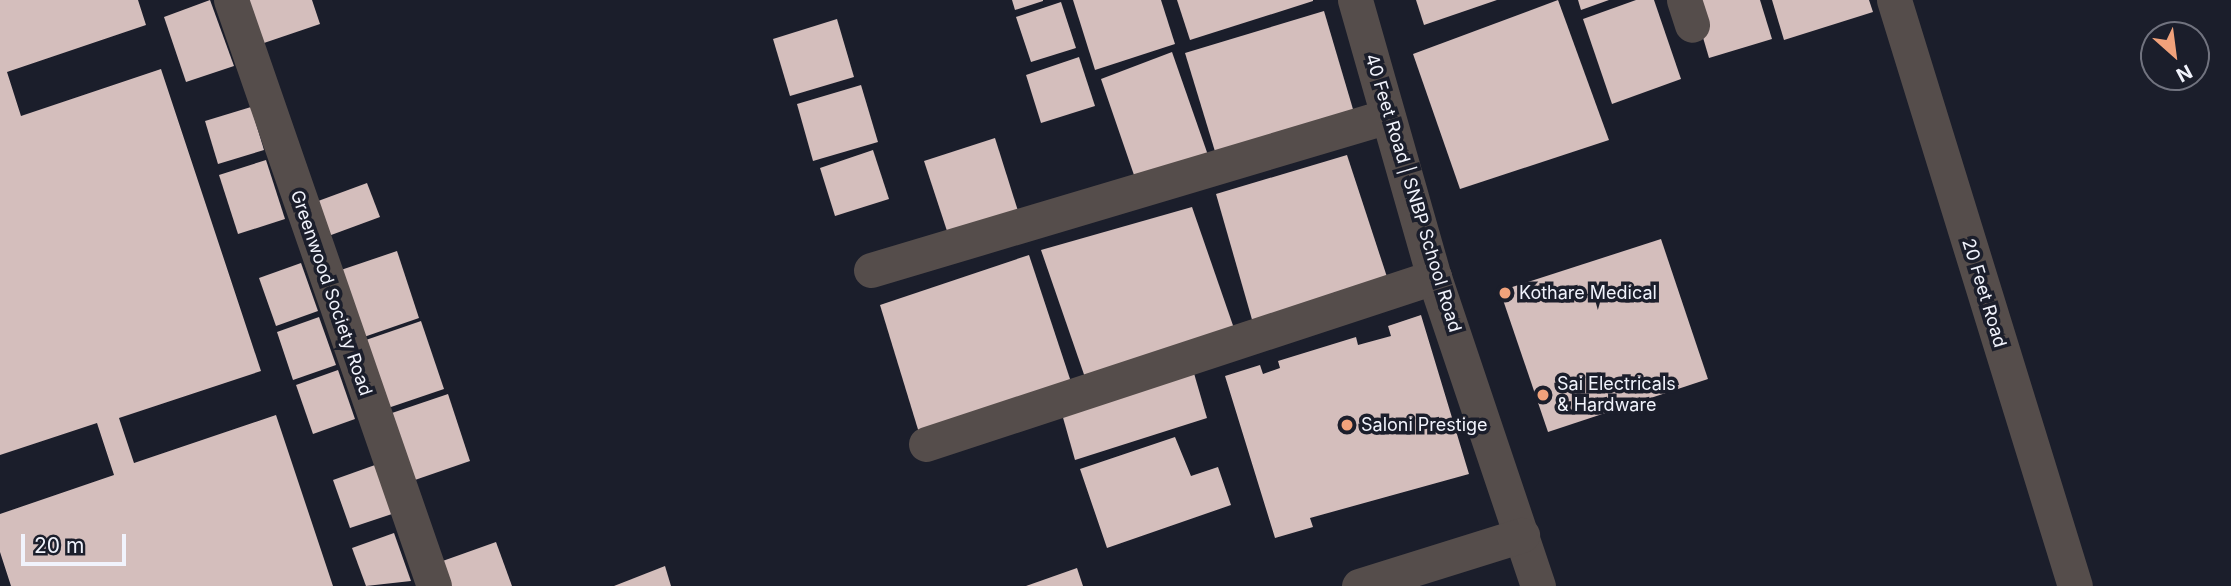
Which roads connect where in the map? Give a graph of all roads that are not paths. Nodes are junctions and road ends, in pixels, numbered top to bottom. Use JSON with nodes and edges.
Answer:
{"nodes":[{"id":1,"x":231,"y":0,"type":"edge"},
{"id":2,"x":1355,"y":0,"type":"edge"},
{"id":3,"x":1894,"y":0,"type":"edge"},
{"id":4,"x":1388,"y":116,"type":"junction"},
{"id":5,"x":871,"y":270,"type":"dead end"},
{"id":6,"x":1434,"y":276,"type":"junction"},
{"id":7,"x":926,"y":444,"type":"dead end"},
{"id":8,"x":1522,"y":535,"type":"junction"},
{"id":9,"x":434,"y":586,"type":"edge"},
{"id":10,"x":1359,"y":586,"type":"edge"},
{"id":11,"x":1538,"y":586,"type":"edge"},
{"id":12,"x":2075,"y":586,"type":"edge"}],
"edges":[{"from":1,"to":9,"type":"street","name":"Greenwood Society Road"},
{"from":2,"to":4,"type":"street","name":"40 Feet Road | SNBP School Road"},
{"from":3,"to":12,"type":"street","name":"20 Feet Road"},
{"from":4,"to":5,"type":"street"},
{"from":4,"to":6,"type":"street","name":"40 Feet Road | SNBP School Road"},
{"from":6,"to":7,"type":"street"},
{"from":6,"to":8,"type":"street","name":"40 Feet Road | SNBP School Road"},
{"from":8,"to":10,"type":"street"},
{"from":8,"to":11,"type":"street","name":"40 Feet Road | SNBP School Road"}]}
